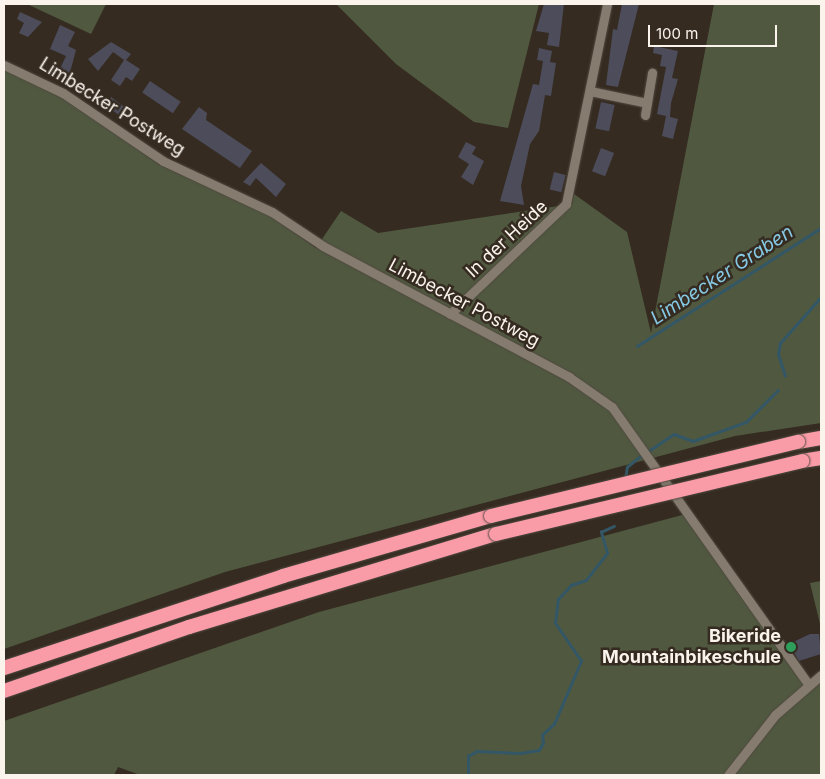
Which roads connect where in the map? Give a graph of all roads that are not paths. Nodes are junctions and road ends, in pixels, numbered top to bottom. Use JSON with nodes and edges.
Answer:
{"nodes":[{"id":1,"x":607,"y":4,"type":"edge"},
{"id":2,"x":4,"y":65,"type":"edge"},
{"id":3,"x":652,"y":73,"type":"dead end"},
{"id":4,"x":590,"y":91,"type":"junction"},
{"id":5,"x":647,"y":103,"type":"junction"},
{"id":6,"x":644,"y":115,"type":"dead end"},
{"id":7,"x":450,"y":314,"type":"junction"},
{"id":8,"x":821,"y":438,"type":"edge"},
{"id":9,"x":821,"y":458,"type":"edge"},
{"id":10,"x":4,"y":668,"type":"edge"},
{"id":11,"x":821,"y":675,"type":"edge"},
{"id":12,"x":808,"y":684,"type":"junction"},
{"id":13,"x":4,"y":691,"type":"edge"},
{"id":14,"x":728,"y":775,"type":"edge"}],
"edges":[{"from":1,"to":4,"type":"street","name":"In der Heide"},
{"from":2,"to":7,"type":"street","name":"Limbecker Postweg"},
{"from":3,"to":5,"type":"street"},
{"from":4,"to":5,"type":"street"},
{"from":4,"to":7,"type":"street","name":"In der Heide"},
{"from":5,"to":6,"type":"street"},
{"from":7,"to":12,"type":"street","name":"Limbecker Postweg"},
{"from":8,"to":10,"type":"highway","bridge":true},
{"from":9,"to":13,"type":"highway","bridge":true},
{"from":11,"to":12,"type":"street"},
{"from":12,"to":14,"type":"street"}]}
